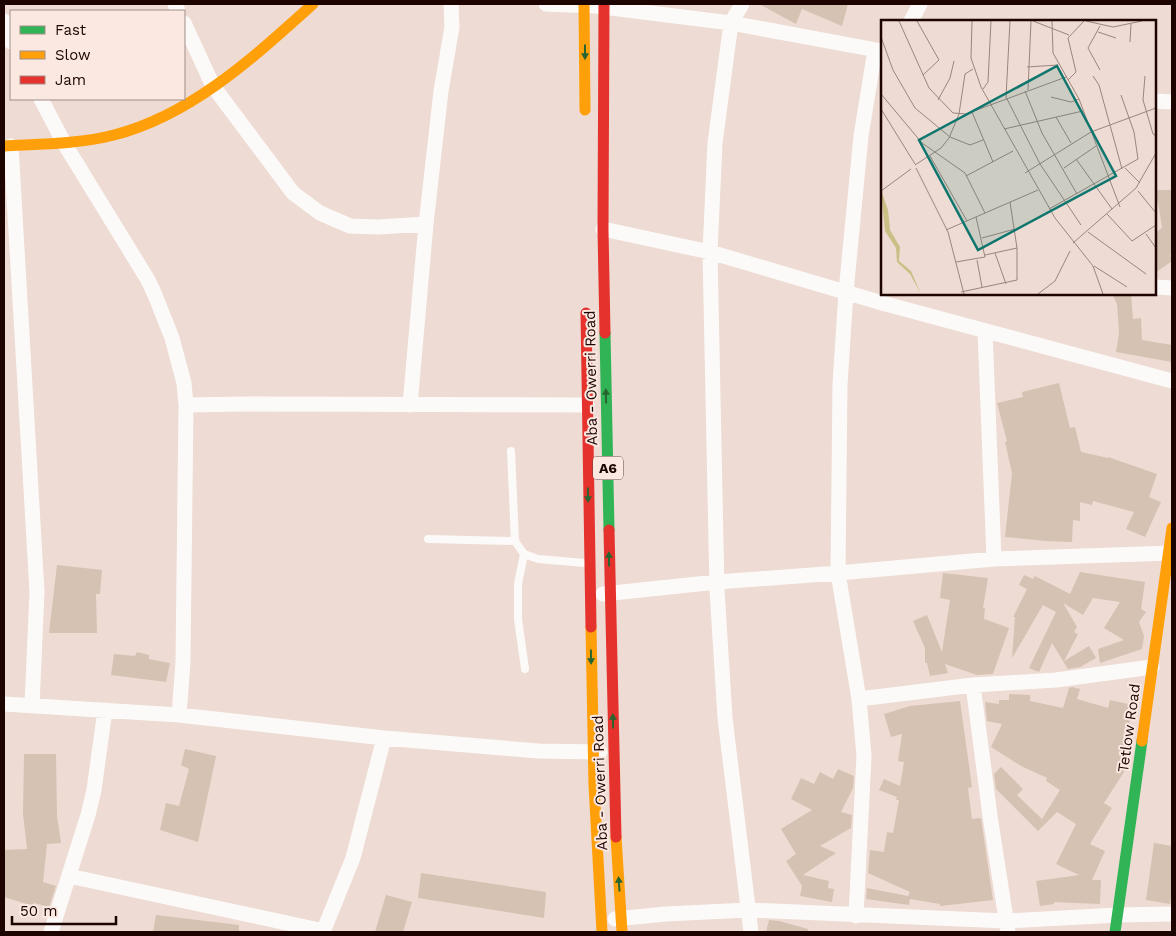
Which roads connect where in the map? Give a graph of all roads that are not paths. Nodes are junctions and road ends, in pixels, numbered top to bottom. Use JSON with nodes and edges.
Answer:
{"nodes":[{"id":1,"x":313,"y":4,"type":"edge"},
{"id":2,"x":452,"y":4,"type":"edge"},
{"id":3,"x":546,"y":4,"type":"edge"},
{"id":4,"x":742,"y":4,"type":"edge"},
{"id":5,"x":920,"y":4,"type":"edge"},
{"id":6,"x":584,"y":5,"type":"edge"},
{"id":7,"x":604,"y":6,"type":"edge"},
{"id":8,"x":912,"y":20,"type":"edge"},
{"id":9,"x":4,"y":21,"type":"edge"},
{"id":10,"x":731,"y":23,"type":"junction"},
{"id":11,"x":185,"y":25,"type":"edge"},
{"id":12,"x":10,"y":39,"type":"edge"},
{"id":13,"x":879,"y":51,"type":"edge"},
{"id":14,"x":213,"y":86,"type":"junction"},
{"id":15,"x":42,"y":100,"type":"edge"},
{"id":16,"x":1156,"y":101,"type":"edge"},
{"id":17,"x":1172,"y":102,"type":"edge"},
{"id":18,"x":585,"y":122,"type":"dead end"},
{"id":19,"x":64,"y":143,"type":"junction"},
{"id":20,"x":7,"y":146,"type":"edge"},
{"id":21,"x":426,"y":224,"type":"junction"},
{"id":22,"x":603,"y":229,"type":"junction"},
{"id":23,"x":710,"y":252,"type":"junction"},
{"id":24,"x":1156,"y":287,"type":"edge"},
{"id":25,"x":1172,"y":288,"type":"edge"},
{"id":26,"x":846,"y":292,"type":"junction"},
{"id":27,"x":586,"y":297,"type":"dead end"},
{"id":28,"x":985,"y":331,"type":"junction"},
{"id":29,"x":1172,"y":381,"type":"edge"},
{"id":30,"x":410,"y":405,"type":"junction"},
{"id":31,"x":587,"y":405,"type":"junction"},
{"id":32,"x":186,"y":406,"type":"junction"},
{"id":33,"x":511,"y":451,"type":"dead end"},
{"id":34,"x":1172,"y":528,"type":"edge"},
{"id":35,"x":428,"y":540,"type":"dead end"},
{"id":36,"x":515,"y":541,"type":"junction"},
{"id":37,"x":1170,"y":553,"type":"edge"},
{"id":38,"x":524,"y":554,"type":"junction"},
{"id":39,"x":994,"y":559,"type":"junction"},
{"id":40,"x":589,"y":564,"type":"junction"},
{"id":41,"x":838,"y":573,"type":"junction"},
{"id":42,"x":717,"y":582,"type":"junction"},
{"id":43,"x":590,"y":594,"type":"junction"},
{"id":44,"x":610,"y":594,"type":"junction"},
{"id":45,"x":1152,"y":667,"type":"junction"},
{"id":46,"x":525,"y":669,"type":"dead end"},
{"id":47,"x":973,"y":685,"type":"junction"},
{"id":48,"x":859,"y":698,"type":"junction"},
{"id":49,"x":4,"y":704,"type":"edge"},
{"id":50,"x":32,"y":705,"type":"junction"},
{"id":51,"x":105,"y":710,"type":"junction"},
{"id":52,"x":179,"y":715,"type":"junction"},
{"id":53,"x":384,"y":738,"type":"junction"},
{"id":54,"x":593,"y":752,"type":"junction"},
{"id":55,"x":614,"y":753,"type":"junction"},
{"id":56,"x":69,"y":876,"type":"junction"},
{"id":57,"x":748,"y":910,"type":"junction"},
{"id":58,"x":1172,"y":914,"type":"edge"},
{"id":59,"x":1118,"y":915,"type":"junction"},
{"id":60,"x":856,"y":916,"type":"junction"},
{"id":61,"x":602,"y":926,"type":"edge"},
{"id":62,"x":622,"y":926,"type":"edge"},
{"id":63,"x":1007,"y":927,"type":"edge"},
{"id":64,"x":52,"y":932,"type":"edge"},
{"id":65,"x":324,"y":932,"type":"edge"},
{"id":66,"x":751,"y":932,"type":"edge"},
{"id":67,"x":1115,"y":932,"type":"edge"}],
"edges":[{"from":1,"to":14,"type":"main road"},
{"from":2,"to":21,"type":"street"},
{"from":3,"to":6,"type":"street"},
{"from":4,"to":10,"type":"street"},
{"from":5,"to":8,"type":"street"},
{"from":6,"to":7,"type":"street"},
{"from":6,"to":18,"type":"main road","one_way":true},
{"from":7,"to":10,"type":"street"},
{"from":7,"to":22,"type":"main road","name":"Aba - Owerri Road","number":"A6"},
{"from":9,"to":12,"type":"street"},
{"from":10,"to":13,"type":"street"},
{"from":10,"to":23,"type":"street"},
{"from":11,"to":14,"type":"street"},
{"from":13,"to":26,"type":"street"},
{"from":14,"to":19,"type":"main road"},
{"from":14,"to":21,"type":"street"},
{"from":15,"to":19,"type":"street"},
{"from":16,"to":17,"type":"street"},
{"from":19,"to":20,"type":"main road"},
{"from":19,"to":32,"type":"street"},
{"from":20,"to":50,"type":"street"},
{"from":21,"to":30,"type":"street"},
{"from":22,"to":23,"type":"street"},
{"from":44,"to":22,"type":"main road","name":"Aba - Owerri Road","number":"A6","one_way":true},
{"from":23,"to":26,"type":"street"},
{"from":23,"to":42,"type":"street"},
{"from":24,"to":25,"type":"street"},
{"from":26,"to":28,"type":"street"},
{"from":26,"to":41,"type":"street"},
{"from":27,"to":31,"type":"main road","name":"Aba - Owerri Road","number":"A6"},
{"from":28,"to":29,"type":"street"},
{"from":28,"to":39,"type":"street"},
{"from":30,"to":31,"type":"street"},
{"from":30,"to":32,"type":"street"},
{"from":31,"to":40,"type":"main road","name":"Aba - Owerri Road","number":"A6","one_way":true},
{"from":32,"to":52,"type":"street"},
{"from":33,"to":36,"type":"lane"},
{"from":34,"to":37,"type":"main road","name":"Tetlow Road"},
{"from":35,"to":36,"type":"lane"},
{"from":36,"to":38,"type":"lane"},
{"from":37,"to":39,"type":"street"},
{"from":37,"to":45,"type":"main road","name":"Tetlow Road"},
{"from":38,"to":40,"type":"lane"},
{"from":38,"to":46,"type":"lane"},
{"from":39,"to":41,"type":"street"},
{"from":40,"to":43,"type":"main road","name":"Aba - Owerri Road","number":"A6"},
{"from":41,"to":42,"type":"street"},
{"from":41,"to":48,"type":"street"},
{"from":42,"to":44,"type":"street"},
{"from":42,"to":57,"type":"street"},
{"from":43,"to":44,"type":"street"},
{"from":43,"to":54,"type":"main road","name":"Aba - Owerri Road","number":"A6","one_way":true},
{"from":55,"to":44,"type":"main road","name":"Aba - Owerri Road","number":"A6","one_way":true},
{"from":45,"to":47,"type":"street"},
{"from":45,"to":59,"type":"main road","name":"Tetlow Road"},
{"from":47,"to":48,"type":"street"},
{"from":47,"to":63,"type":"street"},
{"from":48,"to":60,"type":"street"},
{"from":49,"to":50,"type":"street"},
{"from":50,"to":51,"type":"street"},
{"from":51,"to":52,"type":"street"},
{"from":51,"to":56,"type":"street"},
{"from":52,"to":53,"type":"street"},
{"from":53,"to":54,"type":"street"},
{"from":53,"to":65,"type":"street"},
{"from":54,"to":55,"type":"street"},
{"from":54,"to":61,"type":"main road","name":"Aba - Owerri Road","number":"A6"},
{"from":62,"to":55,"type":"main road","name":"Aba - Owerri Road","number":"A6","one_way":true},
{"from":56,"to":64,"type":"street"},
{"from":56,"to":65,"type":"street"},
{"from":57,"to":60,"type":"street"},
{"from":57,"to":62,"type":"street"},
{"from":57,"to":66,"type":"street"},
{"from":58,"to":59,"type":"street"},
{"from":59,"to":63,"type":"street"},
{"from":59,"to":67,"type":"main road","name":"Tetlow Road"},
{"from":60,"to":63,"type":"street"},
{"from":61,"to":62,"type":"street"}]}
